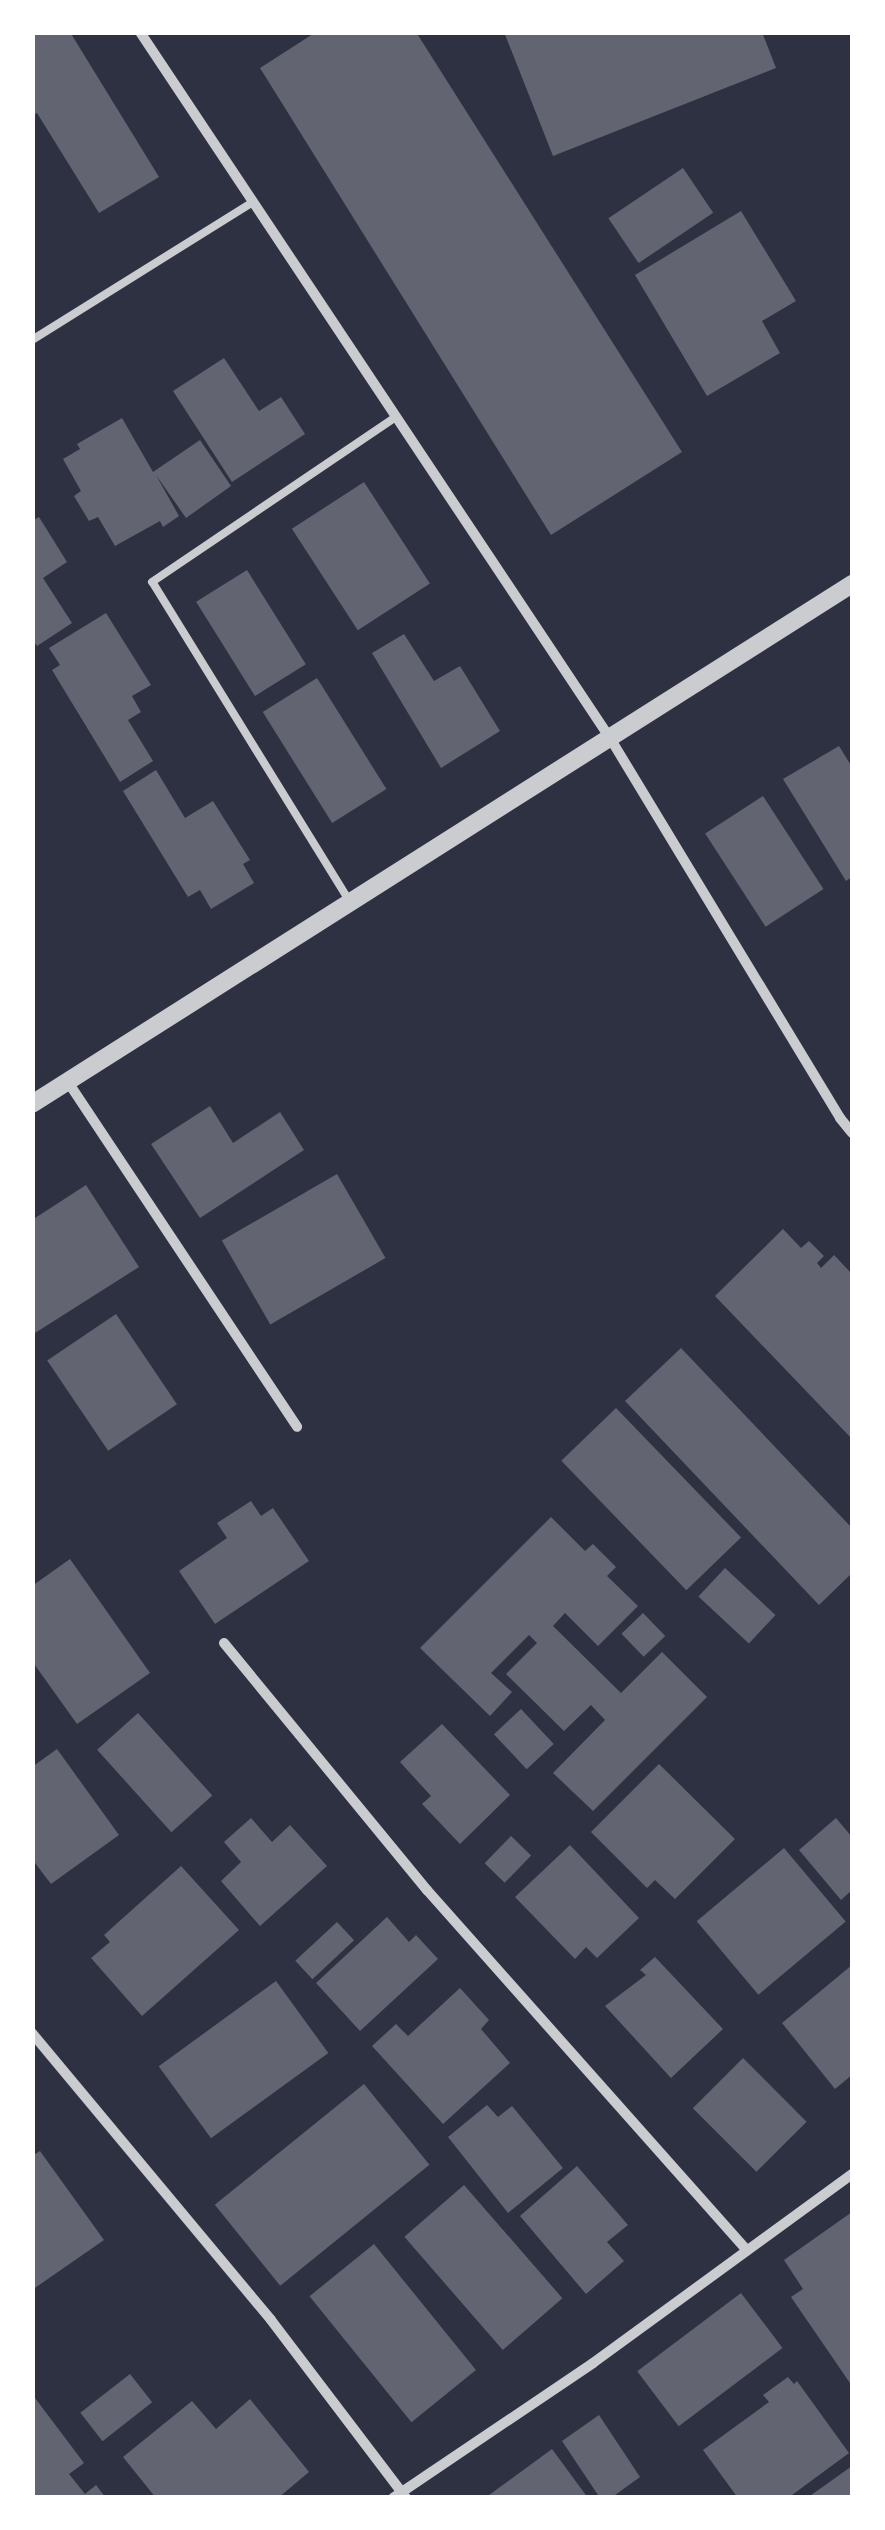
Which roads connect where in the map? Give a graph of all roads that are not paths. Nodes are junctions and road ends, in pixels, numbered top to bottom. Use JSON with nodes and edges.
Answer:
{"nodes":[{"id":1,"x":140,"y":32,"type":"edge"},
{"id":2,"x":251,"y":203,"type":"junction"},
{"id":3,"x":32,"y":340,"type":"edge"},
{"id":4,"x":396,"y":417,"type":"junction"},
{"id":5,"x":852,"y":584,"type":"edge"},
{"id":6,"x":610,"y":738,"type":"junction"},
{"id":7,"x":350,"y":903,"type":"junction"},
{"id":8,"x":68,"y":1082,"type":"junction"},
{"id":9,"x":32,"y":1104,"type":"edge"},
{"id":10,"x":852,"y":1133,"type":"edge"},
{"id":11,"x":297,"y":1427,"type":"dead end"},
{"id":12,"x":224,"y":1643,"type":"dead end"},
{"id":13,"x":32,"y":2032,"type":"edge"},
{"id":14,"x":852,"y":2174,"type":"edge"},
{"id":15,"x":747,"y":2250,"type":"junction"},
{"id":16,"x":400,"y":2495,"type":"edge"}],
"edges":[{"from":1,"to":2,"type":"street"},
{"from":2,"to":3,"type":"lane"},
{"from":2,"to":4,"type":"street"},
{"from":4,"to":6,"type":"street"},
{"from":4,"to":7,"type":"lane"},
{"from":5,"to":6,"type":"street"},
{"from":6,"to":7,"type":"street"},
{"from":6,"to":10,"type":"street"},
{"from":7,"to":8,"type":"street"},
{"from":8,"to":9,"type":"street"},
{"from":8,"to":11,"type":"street"},
{"from":12,"to":15,"type":"street"},
{"from":13,"to":16,"type":"street"},
{"from":14,"to":15,"type":"street"},
{"from":15,"to":16,"type":"street"}]}
